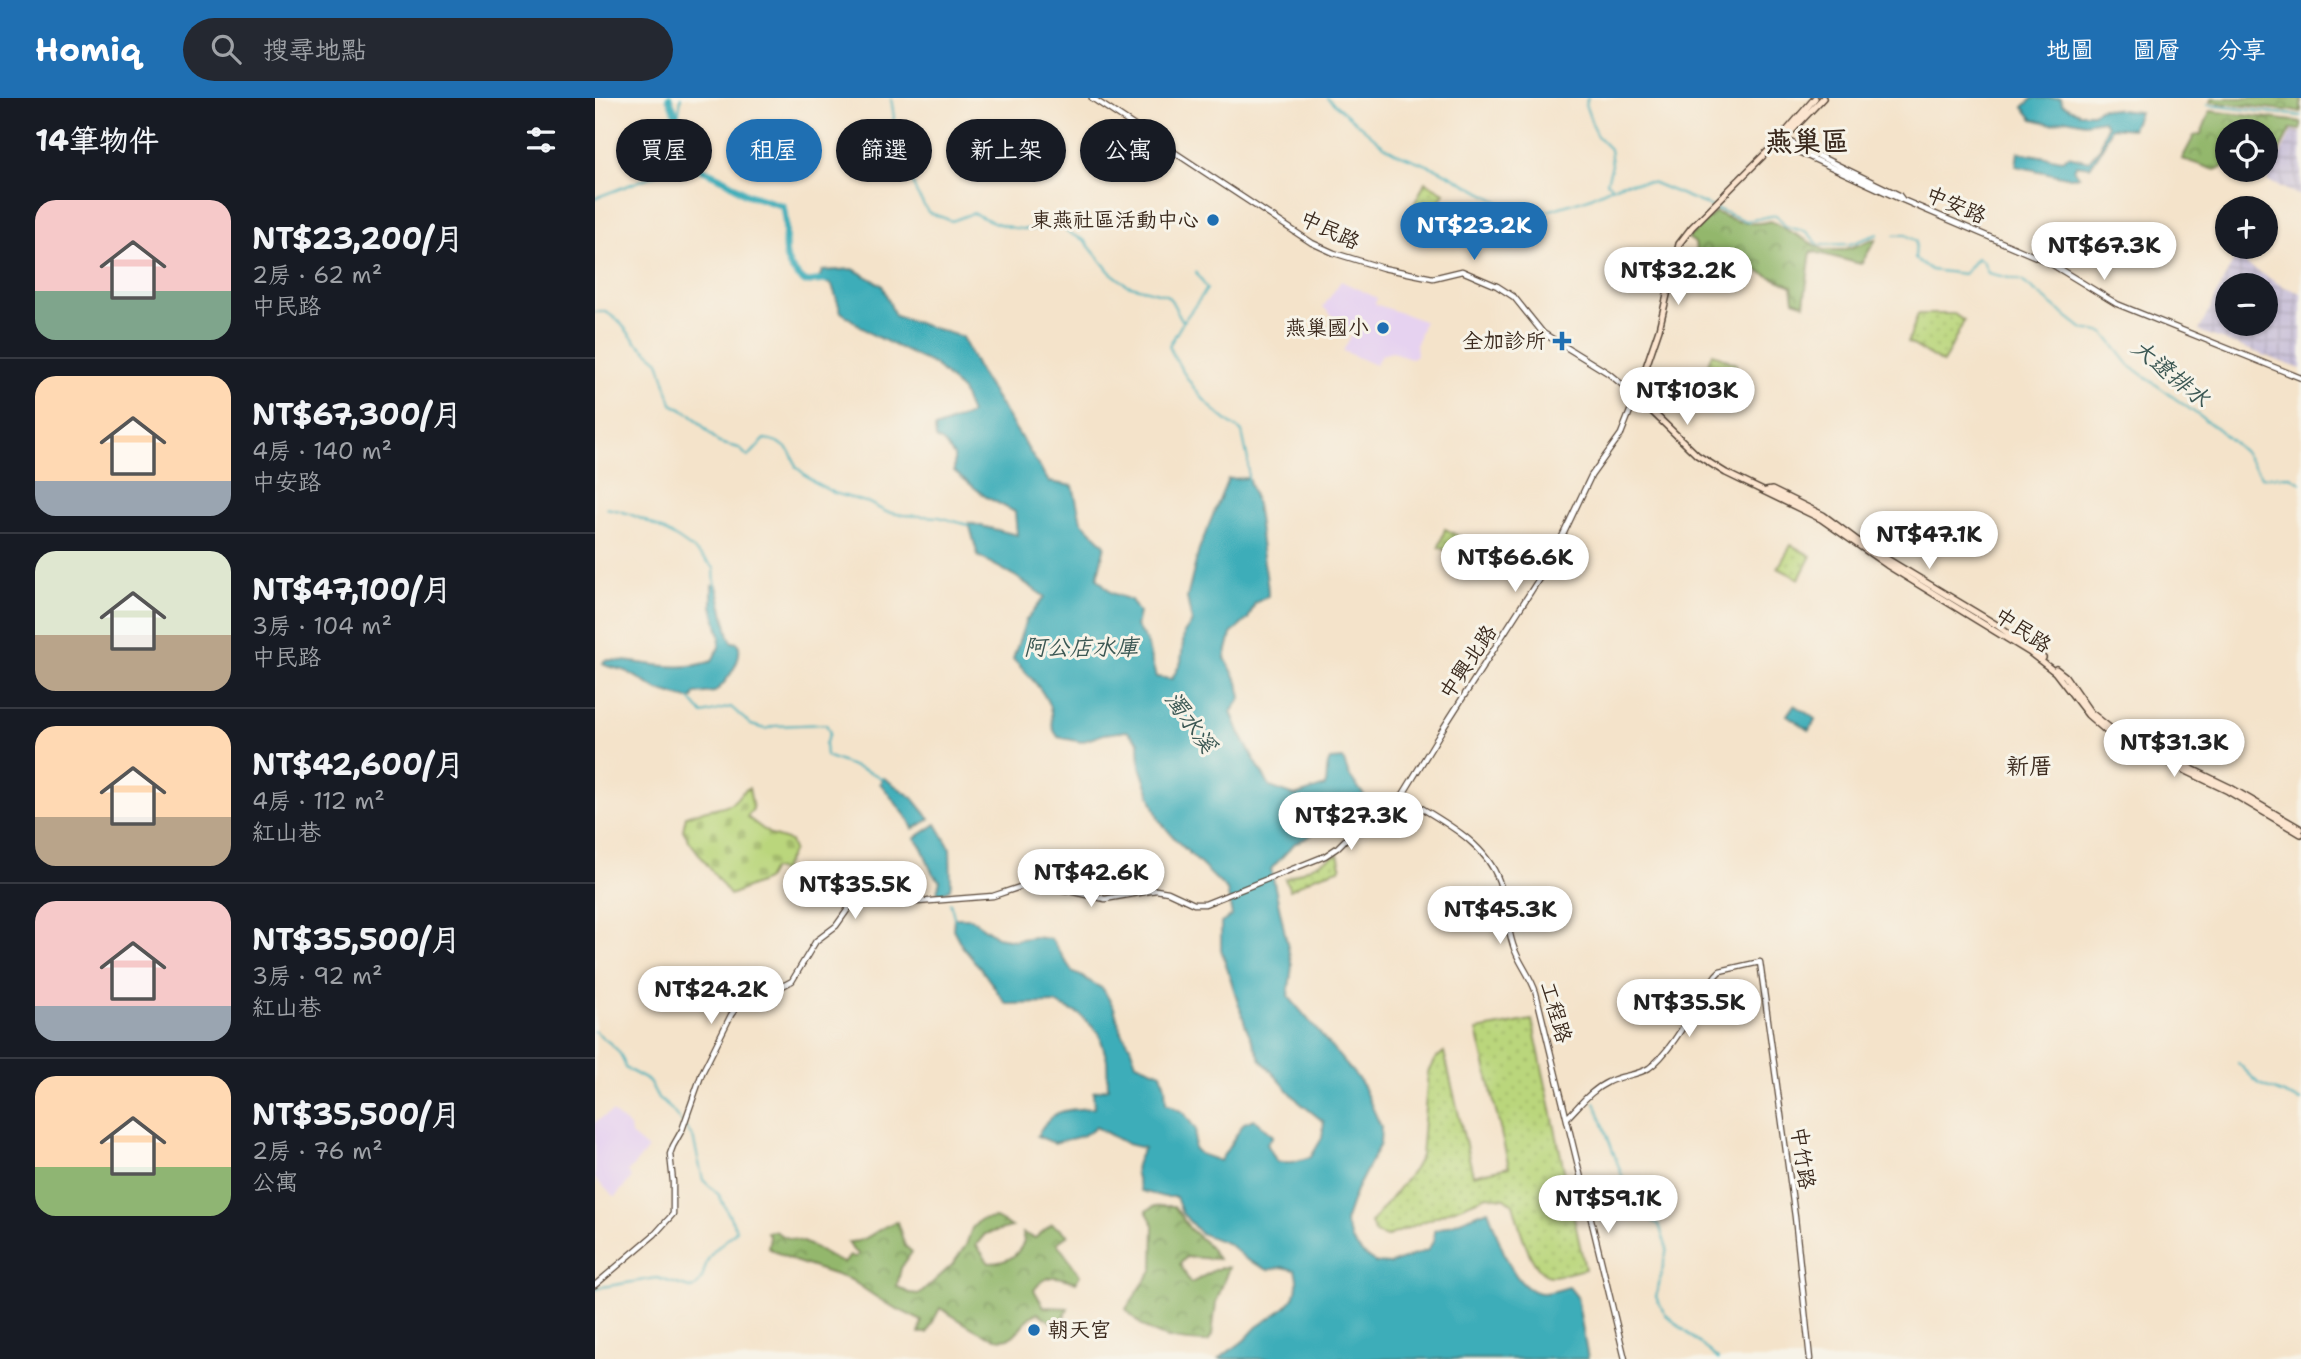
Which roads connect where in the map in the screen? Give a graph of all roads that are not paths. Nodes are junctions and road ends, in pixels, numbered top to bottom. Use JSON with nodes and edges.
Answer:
{"nodes":[{"id":1,"x":1092,"y":98,"type":"edge"},
{"id":2,"x":1815,"y":98,"type":"edge"},
{"id":3,"x":1823,"y":98,"type":"edge"},
{"id":4,"x":1780,"y":139,"type":"junction"},
{"id":5,"x":2301,"y":378,"type":"edge"},
{"id":6,"x":1636,"y":396,"type":"junction"},
{"id":7,"x":1766,"y":491,"type":"junction"},
{"id":8,"x":1402,"y":796,"type":"junction"},
{"id":9,"x":2301,"y":832,"type":"edge"},
{"id":10,"x":1567,"y":1118,"type":"junction"},
{"id":11,"x":595,"y":1285,"type":"edge"},
{"id":12,"x":1625,"y":1359,"type":"edge"},
{"id":13,"x":1810,"y":1359,"type":"edge"}],
"edges":[{"from":1,"to":6,"type":"street","name":"中民路"},
{"from":2,"to":4,"type":"main road"},
{"from":3,"to":4,"type":"main road"},
{"from":4,"to":5,"type":"street","name":"中安路"},
{"from":4,"to":6,"type":"main road"},
{"from":6,"to":7,"type":"main road","name":"中民路"},
{"from":6,"to":8,"type":"street","name":"中興北路"},
{"from":7,"to":9,"type":"main road","name":"中民路"},
{"from":7,"to":9,"type":"main road","name":"中民路"},
{"from":8,"to":10,"type":"street","name":"工程路"},
{"from":8,"to":11,"type":"street"},
{"from":10,"to":12,"type":"street","name":"工程路"},
{"from":10,"to":13,"type":"street","name":"中竹路"}]}
